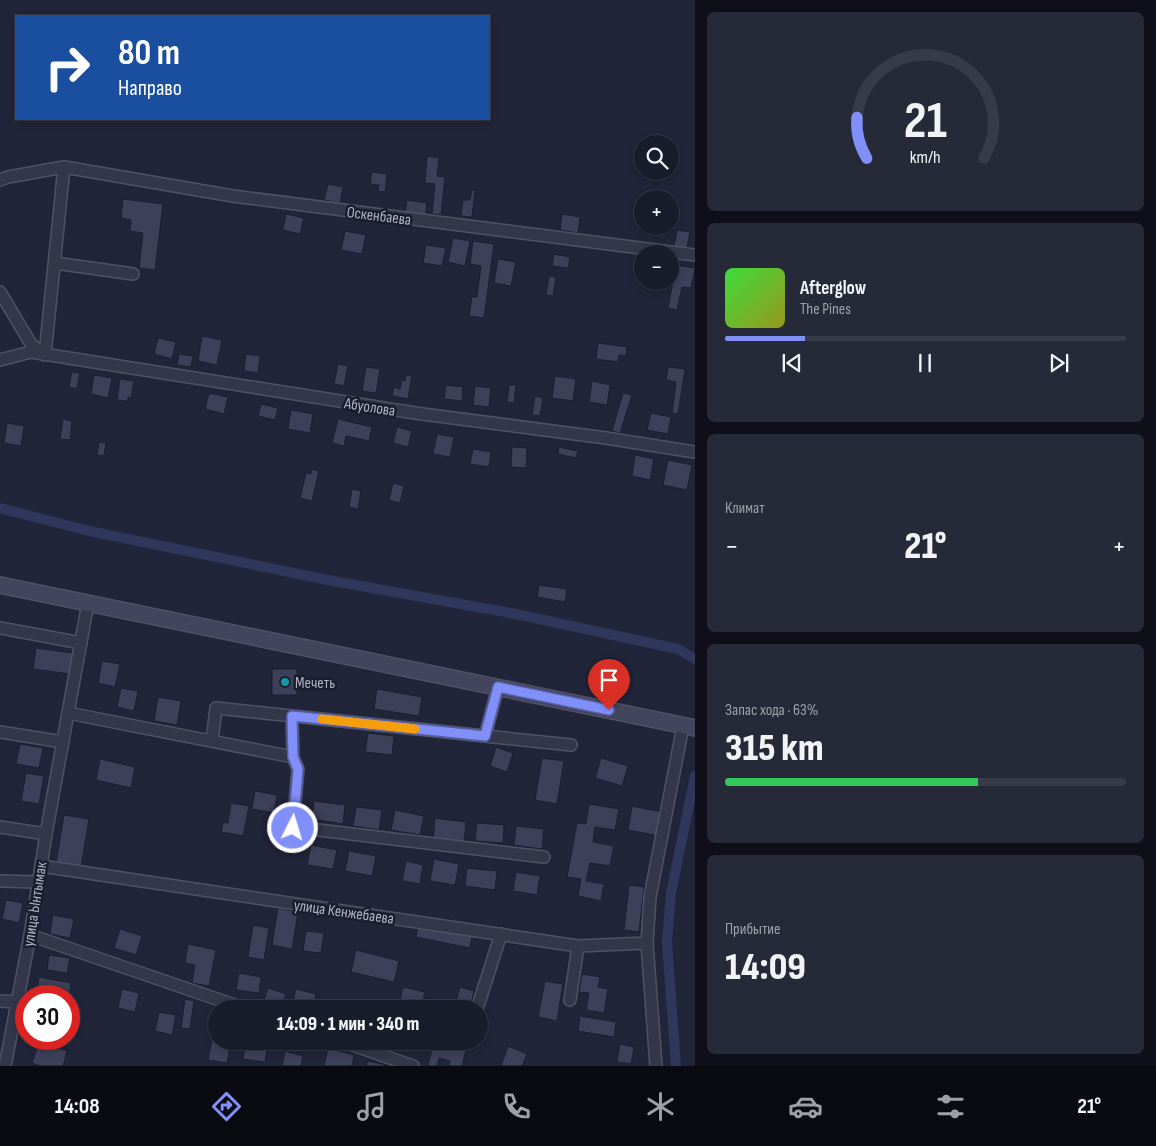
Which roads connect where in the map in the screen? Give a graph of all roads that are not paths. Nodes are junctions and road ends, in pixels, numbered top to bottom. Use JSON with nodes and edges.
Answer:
{"nodes":[{"id":1,"x":64,"y":167,"type":"junction"},
{"id":2,"x":0,"y":180,"type":"edge"},
{"id":3,"x":695,"y":255,"type":"edge"},
{"id":4,"x":56,"y":263,"type":"junction"},
{"id":5,"x":133,"y":274,"type":"dead end"},
{"id":6,"x":0,"y":292,"type":"edge"},
{"id":7,"x":45,"y":355,"type":"junction"},
{"id":8,"x":0,"y":360,"type":"edge"},
{"id":9,"x":695,"y":452,"type":"edge"},
{"id":10,"x":0,"y":585,"type":"edge"},
{"id":11,"x":88,"y":603,"type":"junction"},
{"id":12,"x":0,"y":628,"type":"edge"},
{"id":13,"x":81,"y":643,"type":"junction"},
{"id":14,"x":498,"y":687,"type":"junction"},
{"id":15,"x":68,"y":713,"type":"junction"},
{"id":16,"x":292,"y":716,"type":"junction"},
{"id":17,"x":690,"y":727,"type":"edge"},
{"id":18,"x":0,"y":732,"type":"edge"},
{"id":19,"x":485,"y":736,"type":"junction"},
{"id":20,"x":212,"y":741,"type":"junction"},
{"id":21,"x":63,"y":742,"type":"junction"},
{"id":22,"x":570,"y":745,"type":"dead end"},
{"id":23,"x":293,"y":757,"type":"junction"},
{"id":24,"x":0,"y":827,"type":"edge"},
{"id":25,"x":46,"y":834,"type":"junction"},
{"id":26,"x":544,"y":857,"type":"dead end"},
{"id":27,"x":41,"y":866,"type":"junction"},
{"id":28,"x":0,"y":881,"type":"edge"},
{"id":29,"x":37,"y":882,"type":"junction"},
{"id":30,"x":502,"y":934,"type":"junction"},
{"id":31,"x":30,"y":935,"type":"junction"},
{"id":32,"x":647,"y":943,"type":"junction"},
{"id":33,"x":578,"y":946,"type":"junction"},
{"id":34,"x":20,"y":985,"type":"edge"},
{"id":35,"x":220,"y":1000,"type":"edge"},
{"id":36,"x":480,"y":1000,"type":"edge"},
{"id":37,"x":570,"y":1000,"type":"dead end"},
{"id":38,"x":0,"y":1001,"type":"edge"},
{"id":39,"x":15,"y":1002,"type":"edge"},
{"id":40,"x":15,"y":1013,"type":"edge"},
{"id":41,"x":367,"y":1050,"type":"edge"},
{"id":42,"x":5,"y":1066,"type":"edge"},
{"id":43,"x":413,"y":1066,"type":"edge"},
{"id":44,"x":656,"y":1066,"type":"edge"}],
"edges":[{"from":1,"to":2,"type":"street","name":"Оскенбаева"},
{"from":1,"to":3,"type":"street","name":"Оскенбаева"},
{"from":1,"to":4,"type":"street"},
{"from":4,"to":5,"type":"street"},
{"from":4,"to":7,"type":"street"},
{"from":6,"to":7,"type":"street"},
{"from":7,"to":8,"type":"street","name":"Абуолова"},
{"from":7,"to":9,"type":"street","name":"Абуолова"},
{"from":10,"to":11,"type":"main road"},
{"from":11,"to":13,"type":"street","name":"улица Ынтымак"},
{"from":11,"to":14,"type":"main road"},
{"from":12,"to":13,"type":"street"},
{"from":13,"to":15,"type":"street","name":"улица Ынтымак"},
{"from":14,"to":17,"type":"main road"},
{"from":14,"to":19,"type":"street"},
{"from":15,"to":20,"type":"street"},
{"from":15,"to":21,"type":"street","name":"улица Ынтымак"},
{"from":16,"to":19,"type":"street"},
{"from":16,"to":20,"type":"street"},
{"from":16,"to":23,"type":"street"},
{"from":17,"to":32,"type":"street"},
{"from":18,"to":21,"type":"street"},
{"from":19,"to":22,"type":"street"},
{"from":20,"to":23,"type":"street"},
{"from":21,"to":25,"type":"street","name":"улица Ынтымак"},
{"from":23,"to":26,"type":"street"},
{"from":24,"to":25,"type":"street"},
{"from":25,"to":27,"type":"street","name":"улица Ынтымак"},
{"from":27,"to":29,"type":"street","name":"улица Ынтымак"},
{"from":27,"to":30,"type":"street","name":"улица Кенжебаева"},
{"from":28,"to":29,"type":"street"},
{"from":29,"to":31,"type":"street","name":"улица Ынтымак"},
{"from":30,"to":33,"type":"street","name":"улица Кенжебаева"},
{"from":30,"to":36,"type":"street"},
{"from":31,"to":34,"type":"street","name":"улица Ынтымак"},
{"from":31,"to":35,"type":"street"},
{"from":32,"to":33,"type":"street","name":"улица Кенжебаева"},
{"from":32,"to":44,"type":"street"},
{"from":33,"to":37,"type":"street"},
{"from":38,"to":39,"type":"street"},
{"from":40,"to":42,"type":"street","name":"улица Ынтымак"},
{"from":41,"to":43,"type":"street"}]}
